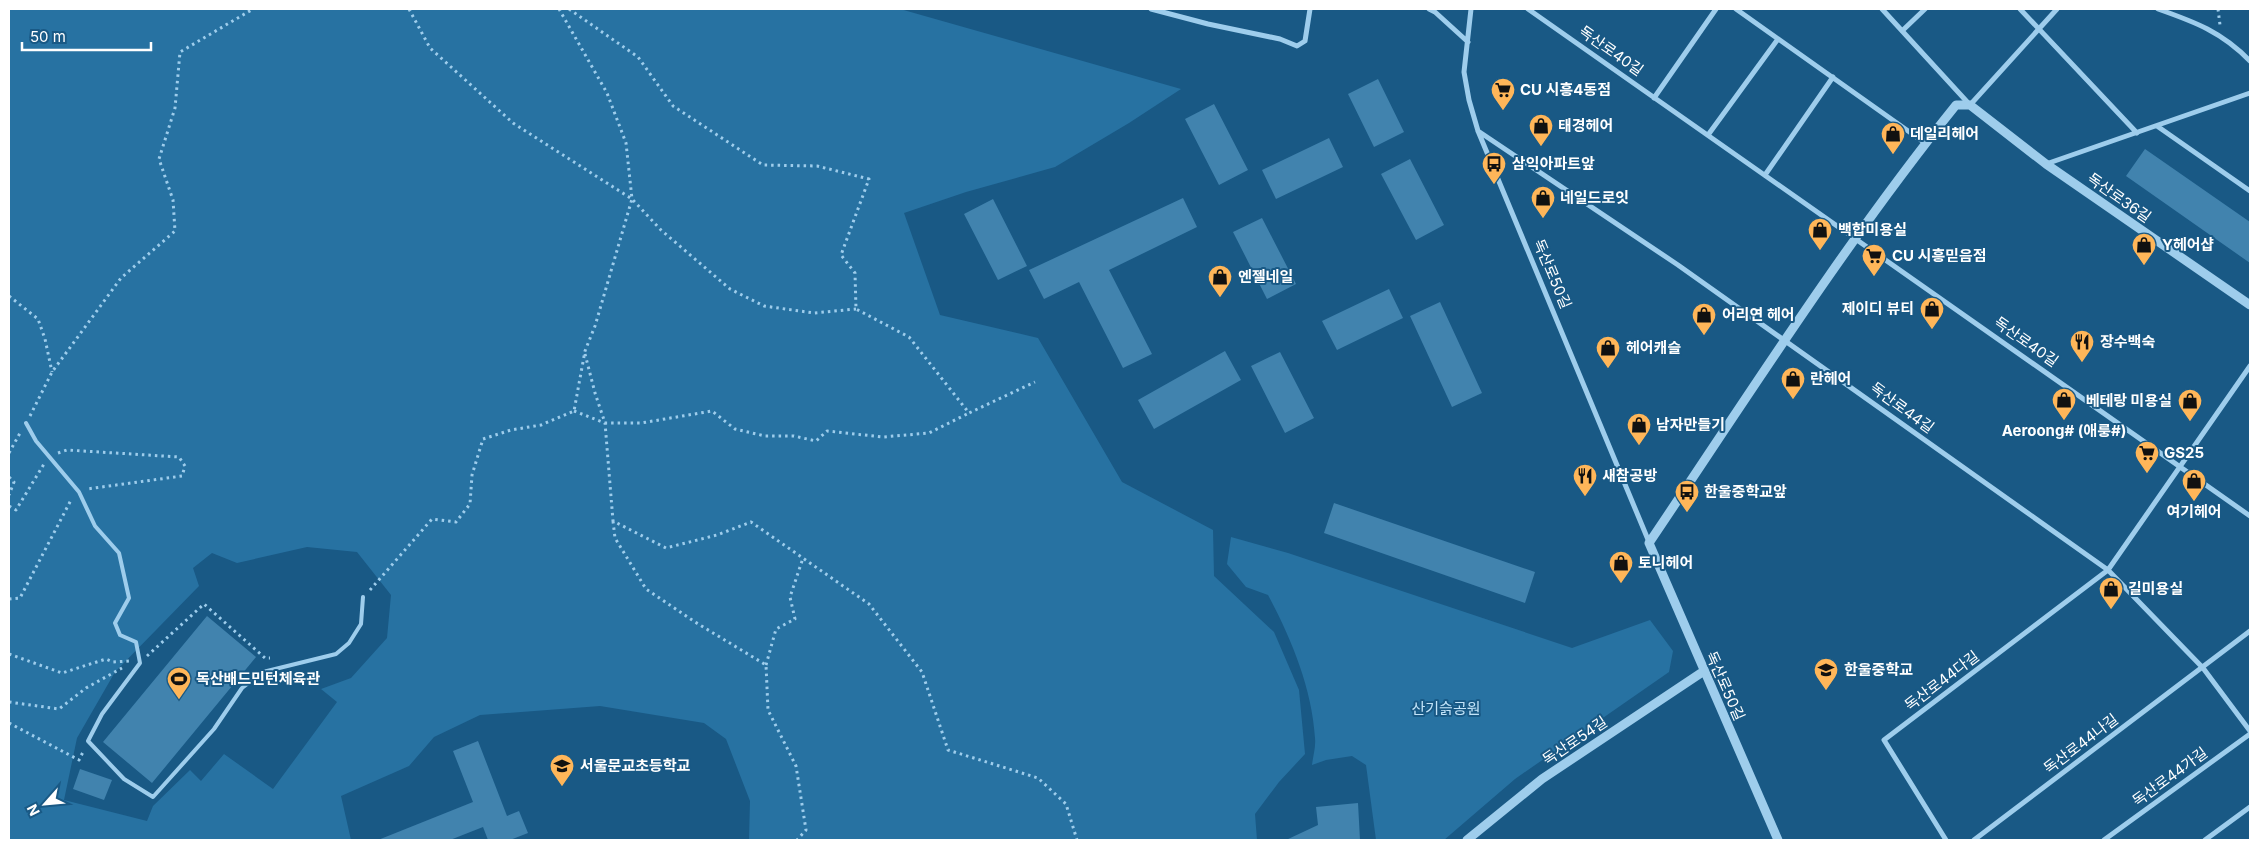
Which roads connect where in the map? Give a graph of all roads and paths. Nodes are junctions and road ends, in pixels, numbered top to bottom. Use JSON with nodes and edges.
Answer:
{"nodes":[{"id":1,"x":253,"y":9,"type":"edge"},
{"id":2,"x":409,"y":9,"type":"edge"},
{"id":3,"x":559,"y":9,"type":"edge"},
{"id":4,"x":569,"y":9,"type":"edge"},
{"id":5,"x":1151,"y":9,"type":"edge"},
{"id":6,"x":1310,"y":9,"type":"edge"},
{"id":7,"x":1429,"y":9,"type":"edge"},
{"id":8,"x":1472,"y":9,"type":"edge"},
{"id":9,"x":1528,"y":9,"type":"edge"},
{"id":10,"x":1716,"y":9,"type":"edge"},
{"id":11,"x":1736,"y":9,"type":"edge"},
{"id":12,"x":1882,"y":9,"type":"edge"},
{"id":13,"x":1925,"y":9,"type":"edge"},
{"id":14,"x":2020,"y":9,"type":"edge"},
{"id":15,"x":2057,"y":9,"type":"edge"},
{"id":16,"x":2158,"y":9,"type":"edge"},
{"id":17,"x":2040,"y":29,"type":"junction"},
{"id":18,"x":1902,"y":31,"type":"junction"},
{"id":19,"x":1778,"y":39,"type":"junction"},
{"id":20,"x":1468,"y":42,"type":"junction"},
{"id":21,"x":2250,"y":61,"type":"edge"},
{"id":22,"x":1833,"y":77,"type":"junction"},
{"id":23,"x":2250,"y":93,"type":"edge"},
{"id":24,"x":1654,"y":98,"type":"junction"},
{"id":25,"x":1970,"y":105,"type":"junction"},
{"id":26,"x":2157,"y":126,"type":"junction"},
{"id":27,"x":1478,"y":131,"type":"junction"},
{"id":28,"x":2138,"y":133,"type":"junction"},
{"id":29,"x":1708,"y":135,"type":"junction"},
{"id":30,"x":1925,"y":143,"type":"junction"},
{"id":31,"x":2046,"y":164,"type":"junction"},
{"id":32,"x":1765,"y":175,"type":"junction"},
{"id":33,"x":2250,"y":191,"type":"edge"},
{"id":34,"x":632,"y":199,"type":"junction"},
{"id":35,"x":1856,"y":239,"type":"junction"},
{"id":36,"x":9,"y":296,"type":"edge"},
{"id":37,"x":2250,"y":306,"type":"edge"},
{"id":38,"x":856,"y":309,"type":"junction"},
{"id":39,"x":1786,"y":340,"type":"junction"},
{"id":40,"x":585,"y":352,"type":"junction"},
{"id":41,"x":2250,"y":366,"type":"edge"},
{"id":42,"x":52,"y":372,"type":"junction"},
{"id":43,"x":1035,"y":382,"type":"dead end"},
{"id":44,"x":574,"y":411,"type":"junction"},
{"id":45,"x":969,"y":413,"type":"junction"},
{"id":46,"x":606,"y":422,"type":"junction"},
{"id":47,"x":26,"y":423,"type":"junction"},
{"id":48,"x":9,"y":453,"type":"edge"},
{"id":49,"x":2180,"y":467,"type":"junction"},
{"id":50,"x":9,"y":477,"type":"edge"},
{"id":51,"x":9,"y":495,"type":"edge"},
{"id":52,"x":2250,"y":516,"type":"edge"},
{"id":53,"x":613,"y":521,"type":"junction"},
{"id":54,"x":1649,"y":543,"type":"junction"},
{"id":55,"x":804,"y":558,"type":"junction"},
{"id":56,"x":2108,"y":570,"type":"junction"},
{"id":57,"x":363,"y":597,"type":"joint"},
{"id":58,"x":2250,"y":631,"type":"edge"},
{"id":59,"x":9,"y":654,"type":"edge"},
{"id":60,"x":274,"y":658,"type":"dead end"},
{"id":61,"x":140,"y":663,"type":"junction"},
{"id":62,"x":766,"y":665,"type":"junction"},
{"id":63,"x":2203,"y":668,"type":"junction"},
{"id":64,"x":1704,"y":671,"type":"junction"},
{"id":65,"x":9,"y":702,"type":"edge"},
{"id":66,"x":9,"y":724,"type":"edge"},
{"id":67,"x":2250,"y":732,"type":"edge"},
{"id":68,"x":88,"y":741,"type":"junction"},
{"id":69,"x":2250,"y":807,"type":"edge"},
{"id":70,"x":797,"y":840,"type":"edge"},
{"id":71,"x":1077,"y":840,"type":"edge"},
{"id":72,"x":1467,"y":840,"type":"edge"},
{"id":73,"x":1778,"y":840,"type":"edge"},
{"id":74,"x":1946,"y":840,"type":"edge"},
{"id":75,"x":1974,"y":840,"type":"edge"},
{"id":76,"x":2104,"y":840,"type":"edge"},
{"id":77,"x":2205,"y":840,"type":"edge"}],
"edges":[{"from":1,"to":42,"type":"path"},
{"from":2,"to":34,"type":"path"},
{"from":3,"to":34,"type":"path"},
{"from":4,"to":38,"type":"path"},
{"from":5,"to":6,"type":"street"},
{"from":7,"to":20,"type":"street"},
{"from":8,"to":20,"type":"street","name":"독산로50길"},
{"from":9,"to":24,"type":"street","name":"독산로40길"},
{"from":10,"to":24,"type":"street"},
{"from":11,"to":19,"type":"street"},
{"from":12,"to":18,"type":"street","name":"독산로36길"},
{"from":13,"to":18,"type":"street"},
{"from":14,"to":17,"type":"street"},
{"from":15,"to":17,"type":"street"},
{"from":16,"to":21,"type":"street"},
{"from":17,"to":25,"type":"street"},
{"from":17,"to":28,"type":"street"},
{"from":18,"to":25,"type":"street","name":"독산로36길"},
{"from":19,"to":22,"type":"street"},
{"from":19,"to":29,"type":"street"},
{"from":20,"to":27,"type":"street","name":"독산로50길"},
{"from":22,"to":30,"type":"street"},
{"from":22,"to":32,"type":"street"},
{"from":23,"to":26,"type":"street","name":"독산로36길"},
{"from":24,"to":29,"type":"street","name":"독산로40길"},
{"from":25,"to":30,"type":"street"},
{"from":25,"to":31,"type":"street","name":"독산로36길"},
{"from":26,"to":28,"type":"street","name":"독산로36길"},
{"from":26,"to":33,"type":"street"},
{"from":27,"to":39,"type":"street","name":"독산로44길"},
{"from":27,"to":54,"type":"street","name":"독산로50길"},
{"from":28,"to":31,"type":"street","name":"독산로36길"},
{"from":29,"to":32,"type":"street","name":"독산로40길"},
{"from":30,"to":35,"type":"street"},
{"from":31,"to":37,"type":"street","name":"독산로36길"},
{"from":32,"to":35,"type":"street","name":"독산로40길"},
{"from":34,"to":38,"type":"path"},
{"from":34,"to":40,"type":"path"},
{"from":35,"to":39,"type":"street"},
{"from":35,"to":49,"type":"street","name":"독산로40길"},
{"from":36,"to":42,"type":"path"},
{"from":38,"to":45,"type":"path"},
{"from":39,"to":54,"type":"street"},
{"from":39,"to":56,"type":"street","name":"독산로44길"},
{"from":40,"to":44,"type":"path"},
{"from":40,"to":46,"type":"path"},
{"from":41,"to":49,"type":"street"},
{"from":42,"to":47,"type":"path"},
{"from":43,"to":45,"type":"path"},
{"from":44,"to":46,"type":"path"},
{"from":44,"to":57,"type":"path"},
{"from":45,"to":46,"type":"path"},
{"from":46,"to":53,"type":"path"},
{"from":47,"to":48,"type":"path"},
{"from":47,"to":61,"type":"lane"},
{"from":49,"to":52,"type":"street","name":"독산로40길"},
{"from":49,"to":56,"type":"street"},
{"from":50,"to":51,"type":"path"},
{"from":53,"to":55,"type":"path"},
{"from":53,"to":62,"type":"path"},
{"from":54,"to":64,"type":"street","name":"독산로50길"},
{"from":55,"to":62,"type":"path"},
{"from":55,"to":71,"type":"path"},
{"from":56,"to":63,"type":"street","name":"독산로44길"},
{"from":56,"to":74,"type":"street","name":"독산로44다길"},
{"from":57,"to":68,"type":"lane"},
{"from":58,"to":63,"type":"street"},
{"from":59,"to":61,"type":"path"},
{"from":60,"to":61,"type":"path"},
{"from":61,"to":65,"type":"path"},
{"from":61,"to":68,"type":"lane"},
{"from":62,"to":70,"type":"path"},
{"from":63,"to":67,"type":"street","name":"독산로44길"},
{"from":63,"to":75,"type":"street","name":"독산로44나길"},
{"from":64,"to":72,"type":"street","name":"독산로54길"},
{"from":64,"to":73,"type":"street","name":"독산로50길"},
{"from":66,"to":68,"type":"path"},
{"from":67,"to":76,"type":"street","name":"독산로44가길"},
{"from":69,"to":77,"type":"street"}]}
